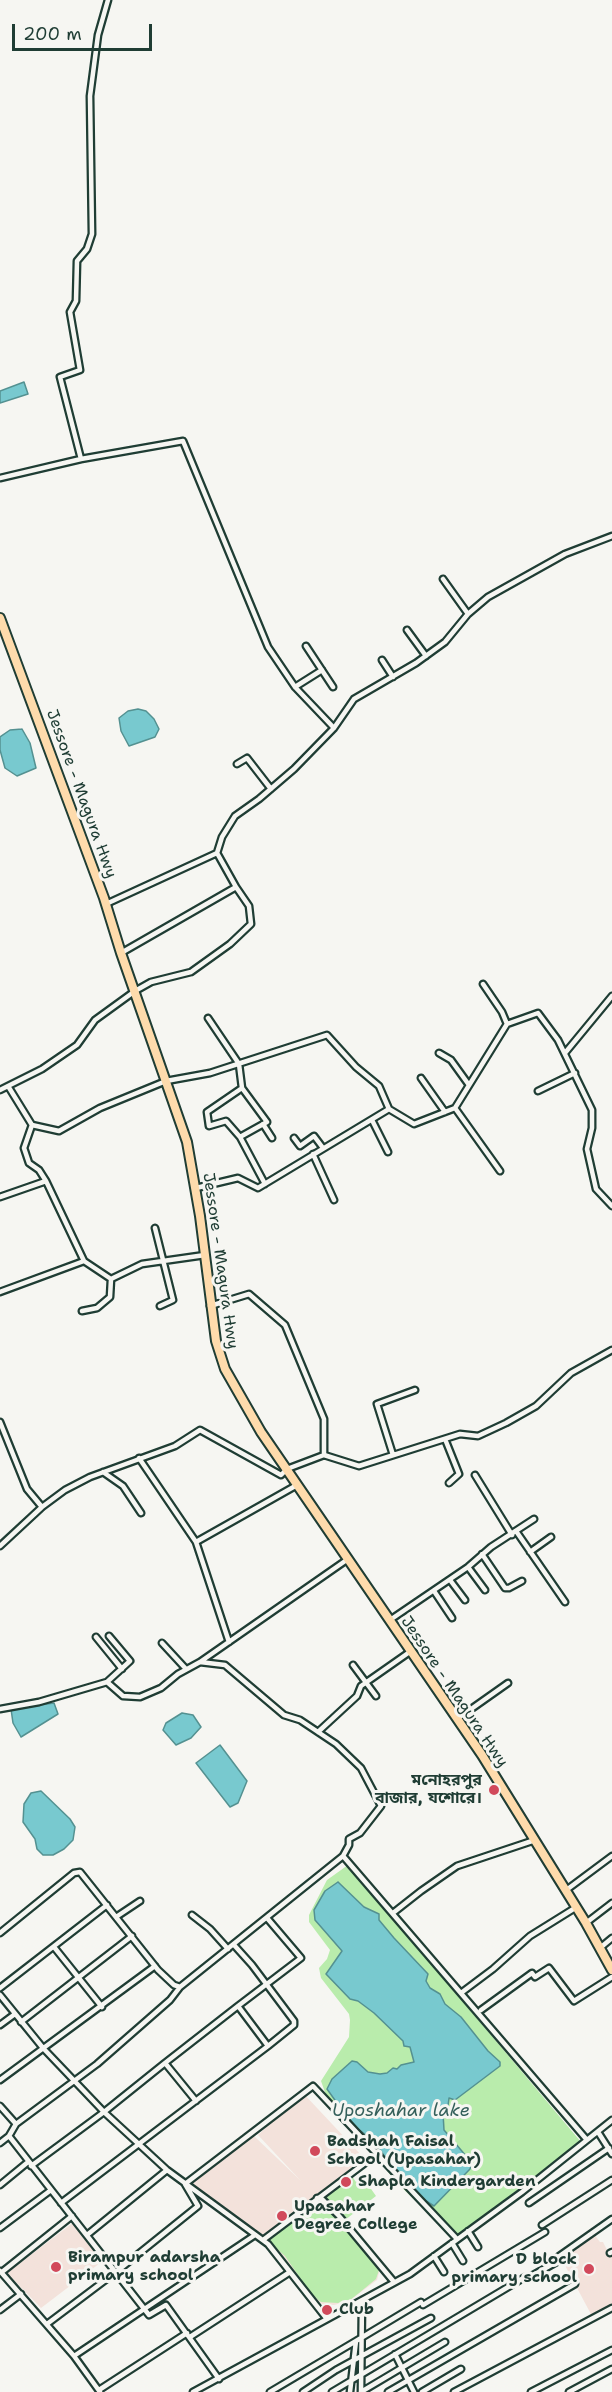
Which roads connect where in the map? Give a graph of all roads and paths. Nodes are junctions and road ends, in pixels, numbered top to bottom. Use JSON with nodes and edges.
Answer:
{"nodes":[{"id":1,"x":108,"y":0,"type":"edge"},
{"id":2,"x":81,"y":459,"type":"junction"},
{"id":3,"x":0,"y":478,"type":"edge"},
{"id":4,"x":612,"y":536,"type":"edge"},
{"id":5,"x":443,"y":579,"type":"dead end"},
{"id":6,"x":468,"y":614,"type":"junction"},
{"id":7,"x":0,"y":618,"type":"edge"},
{"id":8,"x":407,"y":630,"type":"dead end"},
{"id":9,"x":306,"y":646,"type":"dead end"},
{"id":10,"x":426,"y":656,"type":"junction"},
{"id":11,"x":382,"y":660,"type":"dead end"},
{"id":12,"x":322,"y":670,"type":"junction"},
{"id":13,"x":393,"y":676,"type":"junction"},
{"id":14,"x":295,"y":687,"type":"junction"},
{"id":15,"x":333,"y":687,"type":"dead end"},
{"id":16,"x":334,"y":728,"type":"junction"},
{"id":17,"x":237,"y":764,"type":"dead end"},
{"id":18,"x":271,"y":789,"type":"junction"},
{"id":19,"x":217,"y":853,"type":"junction"},
{"id":20,"x":236,"y":887,"type":"junction"},
{"id":21,"x":106,"y":904,"type":"junction"},
{"id":22,"x":121,"y":952,"type":"junction"},
{"id":23,"x":483,"y":984,"type":"dead end"},
{"id":24,"x":135,"y":991,"type":"junction"},
{"id":25,"x":612,"y":996,"type":"edge"},
{"id":26,"x":208,"y":1018,"type":"dead end"},
{"id":27,"x":507,"y":1024,"type":"junction"},
{"id":28,"x":439,"y":1053,"type":"dead end"},
{"id":29,"x":565,"y":1053,"type":"junction"},
{"id":30,"x":239,"y":1064,"type":"junction"},
{"id":31,"x":575,"y":1073,"type":"junction"},
{"id":32,"x":421,"y":1078,"type":"dead end"},
{"id":33,"x":166,"y":1081,"type":"junction"},
{"id":34,"x":469,"y":1085,"type":"junction"},
{"id":35,"x":8,"y":1086,"type":"junction"},
{"id":36,"x":242,"y":1088,"type":"junction"},
{"id":37,"x":0,"y":1090,"type":"edge"},
{"id":38,"x":538,"y":1091,"type":"dead end"},
{"id":39,"x":455,"y":1108,"type":"junction"},
{"id":40,"x":389,"y":1109,"type":"junction"},
{"id":41,"x":445,"y":1112,"type":"junction"},
{"id":42,"x":372,"y":1120,"type":"junction"},
{"id":43,"x":263,"y":1124,"type":"junction"},
{"id":44,"x":32,"y":1125,"type":"junction"},
{"id":45,"x":240,"y":1137,"type":"junction"},
{"id":46,"x":272,"y":1138,"type":"dead end"},
{"id":47,"x":294,"y":1138,"type":"dead end"},
{"id":48,"x":323,"y":1148,"type":"junction"},
{"id":49,"x":388,"y":1152,"type":"dead end"},
{"id":50,"x":313,"y":1154,"type":"junction"},
{"id":51,"x":500,"y":1171,"type":"dead end"},
{"id":52,"x":46,"y":1181,"type":"junction"},
{"id":53,"x":265,"y":1184,"type":"junction"},
{"id":54,"x":196,"y":1188,"type":"junction"},
{"id":55,"x":0,"y":1197,"type":"edge"},
{"id":56,"x":334,"y":1200,"type":"dead end"},
{"id":57,"x":612,"y":1206,"type":"edge"},
{"id":58,"x":155,"y":1228,"type":"dead end"},
{"id":59,"x":205,"y":1255,"type":"junction"},
{"id":60,"x":84,"y":1260,"type":"junction"},
{"id":61,"x":164,"y":1261,"type":"junction"},
{"id":62,"x":111,"y":1279,"type":"junction"},
{"id":63,"x":0,"y":1292,"type":"edge"},
{"id":64,"x":160,"y":1306,"type":"dead end"},
{"id":65,"x":210,"y":1306,"type":"junction"},
{"id":66,"x":82,"y":1311,"type":"dead end"},
{"id":67,"x":612,"y":1350,"type":"edge"},
{"id":68,"x":415,"y":1390,"type":"dead end"},
{"id":69,"x":0,"y":1422,"type":"edge"},
{"id":70,"x":445,"y":1439,"type":"junction"},
{"id":71,"x":324,"y":1455,"type":"junction"},
{"id":72,"x":393,"y":1455,"type":"junction"},
{"id":73,"x":139,"y":1458,"type":"junction"},
{"id":74,"x":286,"y":1469,"type":"junction"},
{"id":75,"x":103,"y":1472,"type":"junction"},
{"id":76,"x":475,"y":1475,"type":"dead end"},
{"id":77,"x":449,"y":1483,"type":"dead end"},
{"id":78,"x":297,"y":1485,"type":"junction"},
{"id":79,"x":42,"y":1507,"type":"junction"},
{"id":80,"x":141,"y":1513,"type":"dead end"},
{"id":81,"x":534,"y":1519,"type":"dead end"},
{"id":82,"x":514,"y":1533,"type":"junction"},
{"id":83,"x":551,"y":1537,"type":"dead end"},
{"id":84,"x":196,"y":1542,"type":"junction"},
{"id":85,"x":0,"y":1546,"type":"edge"},
{"id":86,"x":530,"y":1552,"type":"junction"},
{"id":87,"x":482,"y":1554,"type":"junction"},
{"id":88,"x":348,"y":1558,"type":"junction"},
{"id":89,"x":468,"y":1567,"type":"junction"},
{"id":90,"x":450,"y":1580,"type":"junction"},
{"id":91,"x":522,"y":1581,"type":"dead end"},
{"id":92,"x":485,"y":1590,"type":"dead end"},
{"id":93,"x":434,"y":1591,"type":"junction"},
{"id":94,"x":465,"y":1600,"type":"dead end"},
{"id":95,"x":565,"y":1602,"type":"dead end"},
{"id":96,"x":452,"y":1618,"type":"dead end"},
{"id":97,"x":390,"y":1620,"type":"junction"},
{"id":98,"x":109,"y":1636,"type":"dead end"},
{"id":99,"x":96,"y":1637,"type":"dead end"},
{"id":100,"x":229,"y":1642,"type":"junction"},
{"id":101,"x":162,"y":1643,"type":"dead end"},
{"id":102,"x":411,"y":1651,"type":"junction"},
{"id":103,"x":200,"y":1662,"type":"junction"},
{"id":104,"x":353,"y":1665,"type":"dead end"},
{"id":105,"x":122,"y":1669,"type":"junction"},
{"id":106,"x":186,"y":1670,"type":"junction"},
{"id":107,"x":107,"y":1682,"type":"junction"},
{"id":108,"x":365,"y":1683,"type":"junction"},
{"id":109,"x":508,"y":1683,"type":"dead end"},
{"id":110,"x":376,"y":1696,"type":"dead end"},
{"id":111,"x":0,"y":1709,"type":"edge"},
{"id":112,"x":457,"y":1719,"type":"junction"},
{"id":113,"x":318,"y":1732,"type":"junction"},
{"id":114,"x":535,"y":1840,"type":"junction"},
{"id":115,"x":343,"y":1856,"type":"junction"},
{"id":116,"x":612,"y":1856,"type":"edge"},
{"id":117,"x":565,"y":1891,"type":"junction"},
{"id":118,"x":140,"y":1901,"type":"dead end"},
{"id":119,"x":612,"y":1903,"type":"edge"},
{"id":120,"x":107,"y":1905,"type":"junction"},
{"id":121,"x":575,"y":1908,"type":"junction"},
{"id":122,"x":393,"y":1913,"type":"junction"},
{"id":123,"x":192,"y":1915,"type":"dead end"},
{"id":124,"x":116,"y":1917,"type":"junction"},
{"id":125,"x":267,"y":1918,"type":"junction"},
{"id":126,"x":586,"y":1923,"type":"junction"},
{"id":127,"x":0,"y":1933,"type":"edge"},
{"id":128,"x":132,"y":1936,"type":"junction"},
{"id":129,"x":612,"y":1938,"type":"edge"},
{"id":130,"x":234,"y":1945,"type":"junction"},
{"id":131,"x":54,"y":1947,"type":"junction"},
{"id":132,"x":599,"y":1948,"type":"junction"},
{"id":133,"x":228,"y":1949,"type":"junction"},
{"id":134,"x":155,"y":1966,"type":"junction"},
{"id":135,"x":612,"y":1970,"type":"edge"},
{"id":136,"x":79,"y":1977,"type":"junction"},
{"id":137,"x":612,"y":1977,"type":"edge"},
{"id":138,"x":266,"y":1985,"type":"junction"},
{"id":139,"x":180,"y":1987,"type":"junction"},
{"id":140,"x":0,"y":1988,"type":"edge"},
{"id":141,"x":461,"y":1992,"type":"junction"},
{"id":142,"x":0,"y":1995,"type":"edge"},
{"id":143,"x":238,"y":2006,"type":"junction"},
{"id":144,"x":102,"y":2007,"type":"junction"},
{"id":145,"x":481,"y":2010,"type":"dead end"},
{"id":146,"x":15,"y":2014,"type":"junction"},
{"id":147,"x":21,"y":2022,"type":"junction"},
{"id":148,"x":0,"y":2025,"type":"edge"},
{"id":149,"x":268,"y":2046,"type":"junction"},
{"id":150,"x":43,"y":2048,"type":"junction"},
{"id":151,"x":165,"y":2063,"type":"junction"},
{"id":152,"x":0,"y":2080,"type":"edge"},
{"id":153,"x":73,"y":2080,"type":"junction"},
{"id":154,"x":196,"y":2101,"type":"junction"},
{"id":155,"x":0,"y":2106,"type":"edge"},
{"id":156,"x":104,"y":2112,"type":"junction"},
{"id":157,"x":612,"y":2120,"type":"edge"},
{"id":158,"x":15,"y":2124,"type":"junction"},
{"id":159,"x":598,"y":2132,"type":"junction"},
{"id":160,"x":9,"y":2136,"type":"junction"},
{"id":161,"x":587,"y":2140,"type":"junction"},
{"id":162,"x":0,"y":2143,"type":"edge"},
{"id":163,"x":138,"y":2143,"type":"junction"},
{"id":164,"x":610,"y":2151,"type":"edge"},
{"id":165,"x":377,"y":2154,"type":"junction"},
{"id":166,"x":29,"y":2164,"type":"junction"},
{"id":167,"x":167,"y":2170,"type":"junction"},
{"id":168,"x":612,"y":2180,"type":"edge"},
{"id":169,"x":185,"y":2184,"type":"junction"},
{"id":170,"x":0,"y":2186,"type":"edge"},
{"id":171,"x":51,"y":2190,"type":"junction"},
{"id":172,"x":317,"y":2198,"type":"junction"},
{"id":173,"x":61,"y":2203,"type":"junction"},
{"id":174,"x":529,"y":2203,"type":"dead end"},
{"id":175,"x":72,"y":2216,"type":"junction"},
{"id":176,"x":612,"y":2219,"type":"edge"},
{"id":177,"x":542,"y":2225,"type":"dead end"},
{"id":178,"x":0,"y":2228,"type":"edge"},
{"id":179,"x":468,"y":2231,"type":"junction"},
{"id":180,"x":545,"y":2232,"type":"dead end"},
{"id":181,"x":87,"y":2235,"type":"junction"},
{"id":182,"x":255,"y":2235,"type":"junction"},
{"id":183,"x":457,"y":2239,"type":"junction"},
{"id":184,"x":263,"y":2240,"type":"junction"},
{"id":185,"x":452,"y":2243,"type":"junction"},
{"id":186,"x":478,"y":2247,"type":"dead end"},
{"id":187,"x":434,"y":2256,"type":"junction"},
{"id":188,"x":463,"y":2261,"type":"dead end"},
{"id":189,"x":1,"y":2271,"type":"edge"},
{"id":190,"x":116,"y":2272,"type":"junction"},
{"id":191,"x":290,"y":2272,"type":"junction"},
{"id":192,"x":444,"y":2272,"type":"dead end"},
{"id":193,"x":394,"y":2282,"type":"junction"},
{"id":194,"x":575,"y":2284,"type":"dead end"},
{"id":195,"x":21,"y":2294,"type":"junction"},
{"id":196,"x":362,"y":2300,"type":"junction"},
{"id":197,"x":143,"y":2308,"type":"junction"},
{"id":198,"x":612,"y":2308,"type":"edge"},
{"id":199,"x":0,"y":2310,"type":"edge"},
{"id":200,"x":431,"y":2318,"type":"dead end"},
{"id":201,"x":327,"y":2319,"type":"junction"},
{"id":202,"x":46,"y":2324,"type":"junction"},
{"id":203,"x":188,"y":2335,"type":"junction"},
{"id":204,"x":363,"y":2337,"type":"junction"},
{"id":205,"x":356,"y":2341,"type":"junction"},
{"id":206,"x":445,"y":2342,"type":"dead end"},
{"id":207,"x":612,"y":2350,"type":"edge"},
{"id":208,"x":395,"y":2354,"type":"junction"},
{"id":209,"x":74,"y":2356,"type":"junction"},
{"id":210,"x":362,"y":2358,"type":"junction"},
{"id":211,"x":355,"y":2362,"type":"junction"},
{"id":212,"x":401,"y":2368,"type":"junction"},
{"id":213,"x":461,"y":2369,"type":"dead end"},
{"id":214,"x":612,"y":2369,"type":"edge"},
{"id":215,"x":362,"y":2373,"type":"junction"},
{"id":216,"x":219,"y":2379,"type":"junction"},
{"id":217,"x":352,"y":2379,"type":"junction"},
{"id":218,"x":408,"y":2380,"type":"junction"},
{"id":219,"x":100,"y":2391,"type":"edge"},
{"id":220,"x":193,"y":2392,"type":"edge"},
{"id":221,"x":270,"y":2392,"type":"edge"},
{"id":222,"x":303,"y":2392,"type":"edge"},
{"id":223,"x":332,"y":2392,"type":"edge"},
{"id":224,"x":350,"y":2392,"type":"edge"},
{"id":225,"x":361,"y":2392,"type":"edge"},
{"id":226,"x":388,"y":2392,"type":"edge"},
{"id":227,"x":414,"y":2392,"type":"edge"},
{"id":228,"x":422,"y":2392,"type":"edge"},
{"id":229,"x":454,"y":2392,"type":"edge"},
{"id":230,"x":531,"y":2392,"type":"edge"},
{"id":231,"x":569,"y":2392,"type":"edge"}],
"edges":[{"from":1,"to":2,"type":"street"},
{"from":2,"to":3,"type":"street"},
{"from":2,"to":14,"type":"street"},
{"from":4,"to":6,"type":"street"},
{"from":5,"to":6,"type":"street"},
{"from":6,"to":10,"type":"street"},
{"from":7,"to":21,"type":"highway","name":"Jessore - Magura Hwy"},
{"from":8,"to":10,"type":"street"},
{"from":9,"to":12,"type":"street"},
{"from":10,"to":13,"type":"street"},
{"from":11,"to":13,"type":"street"},
{"from":12,"to":14,"type":"street"},
{"from":12,"to":15,"type":"street"},
{"from":13,"to":16,"type":"street"},
{"from":14,"to":16,"type":"street"},
{"from":16,"to":18,"type":"street"},
{"from":17,"to":18,"type":"street"},
{"from":18,"to":19,"type":"street"},
{"from":19,"to":20,"type":"street"},
{"from":19,"to":21,"type":"street"},
{"from":20,"to":22,"type":"street"},
{"from":20,"to":24,"type":"street"},
{"from":21,"to":22,"type":"highway","name":"Jessore - Magura Hwy"},
{"from":22,"to":24,"type":"highway","name":"Jessore - Magura Hwy"},
{"from":23,"to":27,"type":"street"},
{"from":24,"to":33,"type":"highway","name":"Jessore - Magura Hwy"},
{"from":24,"to":35,"type":"street"},
{"from":25,"to":29,"type":"street"},
{"from":26,"to":30,"type":"street"},
{"from":27,"to":29,"type":"street"},
{"from":27,"to":34,"type":"street"},
{"from":28,"to":34,"type":"street"},
{"from":29,"to":31,"type":"street"},
{"from":30,"to":33,"type":"street"},
{"from":30,"to":36,"type":"street"},
{"from":30,"to":40,"type":"street"},
{"from":31,"to":38,"type":"street"},
{"from":31,"to":57,"type":"street"},
{"from":32,"to":41,"type":"street"},
{"from":33,"to":44,"type":"street"},
{"from":33,"to":54,"type":"highway","name":"Jessore - Magura Hwy"},
{"from":34,"to":39,"type":"street"},
{"from":35,"to":37,"type":"street"},
{"from":35,"to":44,"type":"street"},
{"from":36,"to":43,"type":"street"},
{"from":36,"to":45,"type":"street"},
{"from":39,"to":41,"type":"street"},
{"from":39,"to":51,"type":"street"},
{"from":40,"to":41,"type":"street"},
{"from":40,"to":42,"type":"street"},
{"from":42,"to":48,"type":"street"},
{"from":42,"to":49,"type":"street"},
{"from":43,"to":45,"type":"street"},
{"from":43,"to":46,"type":"street"},
{"from":44,"to":52,"type":"street"},
{"from":45,"to":53,"type":"street"},
{"from":47,"to":48,"type":"street"},
{"from":48,"to":50,"type":"street"},
{"from":50,"to":53,"type":"street"},
{"from":50,"to":56,"type":"street"},
{"from":52,"to":55,"type":"street"},
{"from":52,"to":60,"type":"street"},
{"from":53,"to":54,"type":"street"},
{"from":54,"to":59,"type":"highway","name":"Jessore - Magura Hwy"},
{"from":58,"to":61,"type":"street"},
{"from":59,"to":61,"type":"street"},
{"from":59,"to":65,"type":"highway","name":"Jessore - Magura Hwy"},
{"from":60,"to":62,"type":"street"},
{"from":60,"to":63,"type":"street"},
{"from":61,"to":62,"type":"street"},
{"from":61,"to":64,"type":"street"},
{"from":62,"to":66,"type":"street"},
{"from":65,"to":71,"type":"street"},
{"from":65,"to":74,"type":"highway","name":"Jessore - Magura Hwy"},
{"from":67,"to":70,"type":"street"},
{"from":68,"to":72,"type":"street"},
{"from":69,"to":79,"type":"street"},
{"from":70,"to":72,"type":"street"},
{"from":70,"to":77,"type":"street"},
{"from":71,"to":72,"type":"street"},
{"from":71,"to":74,"type":"street"},
{"from":73,"to":74,"type":"street"},
{"from":73,"to":75,"type":"street"},
{"from":73,"to":84,"type":"street"},
{"from":74,"to":78,"type":"highway","name":"Jessore - Magura Hwy"},
{"from":75,"to":79,"type":"street"},
{"from":75,"to":80,"type":"street"},
{"from":76,"to":82,"type":"street"},
{"from":78,"to":84,"type":"street"},
{"from":78,"to":88,"type":"highway","name":"Jessore - Magura Hwy"},
{"from":79,"to":85,"type":"street"},
{"from":81,"to":82,"type":"street"},
{"from":82,"to":86,"type":"street"},
{"from":82,"to":87,"type":"street"},
{"from":83,"to":86,"type":"street"},
{"from":84,"to":100,"type":"street"},
{"from":86,"to":95,"type":"street"},
{"from":87,"to":89,"type":"street"},
{"from":87,"to":91,"type":"street"},
{"from":88,"to":97,"type":"highway","name":"Jessore - Magura Hwy"},
{"from":88,"to":100,"type":"street"},
{"from":89,"to":90,"type":"street"},
{"from":89,"to":92,"type":"street"},
{"from":90,"to":93,"type":"street"},
{"from":90,"to":94,"type":"street"},
{"from":93,"to":96,"type":"street"},
{"from":93,"to":97,"type":"street"},
{"from":97,"to":102,"type":"highway","name":"Jessore - Magura Hwy"},
{"from":98,"to":105,"type":"street"},
{"from":99,"to":105,"type":"street"},
{"from":100,"to":103,"type":"street"},
{"from":101,"to":106,"type":"street"},
{"from":102,"to":108,"type":"street"},
{"from":102,"to":112,"type":"highway","name":"Jessore - Magura Hwy"},
{"from":103,"to":106,"type":"street"},
{"from":103,"to":113,"type":"street"},
{"from":104,"to":108,"type":"street"},
{"from":105,"to":107,"type":"street"},
{"from":106,"to":107,"type":"street"},
{"from":107,"to":111,"type":"street"},
{"from":108,"to":110,"type":"street"},
{"from":108,"to":113,"type":"street"},
{"from":109,"to":112,"type":"street"},
{"from":112,"to":114,"type":"highway","name":"Jessore - Magura Hwy"},
{"from":113,"to":115,"type":"street"},
{"from":114,"to":117,"type":"highway","name":"Jessore - Magura Hwy"},
{"from":114,"to":122,"type":"street"},
{"from":115,"to":122,"type":"street"},
{"from":115,"to":125,"type":"street"},
{"from":116,"to":117,"type":"street"},
{"from":117,"to":121,"type":"highway","name":"Jessore - Magura Hwy"},
{"from":118,"to":124,"type":"street"},
{"from":119,"to":126,"type":"street"},
{"from":120,"to":124,"type":"street"},
{"from":120,"to":127,"type":"street"},
{"from":120,"to":131,"type":"street"},
{"from":121,"to":126,"type":"highway","name":"Jessore - Magura Hwy"},
{"from":121,"to":141,"type":"street"},
{"from":122,"to":141,"type":"street"},
{"from":123,"to":133,"type":"street"},
{"from":124,"to":128,"type":"street"},
{"from":125,"to":130,"type":"street"},
{"from":125,"to":138,"type":"street"},
{"from":126,"to":132,"type":"highway","name":"Jessore - Magura Hwy"},
{"from":128,"to":134,"type":"street"},
{"from":128,"to":136,"type":"street"},
{"from":129,"to":132,"type":"street"},
{"from":130,"to":133,"type":"street"},
{"from":130,"to":138,"type":"street"},
{"from":131,"to":136,"type":"street"},
{"from":131,"to":140,"type":"street"},
{"from":132,"to":135,"type":"highway","name":"Jessore - Magura Hwy"},
{"from":133,"to":139,"type":"street"},
{"from":134,"to":139,"type":"street"},
{"from":134,"to":144,"type":"street"},
{"from":136,"to":144,"type":"street"},
{"from":136,"to":147,"type":"street"},
{"from":137,"to":145,"type":"street"},
{"from":138,"to":143,"type":"street"},
{"from":138,"to":149,"type":"street"},
{"from":139,"to":153,"type":"street"},
{"from":141,"to":161,"type":"street"},
{"from":142,"to":146,"type":"street"},
{"from":143,"to":149,"type":"street"},
{"from":143,"to":151,"type":"street"},
{"from":144,"to":150,"type":"street"},
{"from":146,"to":147,"type":"street"},
{"from":146,"to":148,"type":"street"},
{"from":147,"to":150,"type":"street"},
{"from":149,"to":154,"type":"street"},
{"from":150,"to":152,"type":"street"},
{"from":150,"to":153,"type":"street"},
{"from":151,"to":154,"type":"street"},
{"from":151,"to":156,"type":"street"},
{"from":153,"to":156,"type":"street"},
{"from":153,"to":158,"type":"street"},
{"from":154,"to":163,"type":"street"},
{"from":155,"to":158,"type":"street"},
{"from":156,"to":163,"type":"street"},
{"from":156,"to":166,"type":"street"},
{"from":157,"to":159,"type":"street"},
{"from":158,"to":160,"type":"street"},
{"from":159,"to":161,"type":"street"},
{"from":159,"to":164,"type":"street"},
{"from":160,"to":162,"type":"street"},
{"from":160,"to":166,"type":"street"},
{"from":161,"to":179,"type":"street"},
{"from":163,"to":167,"type":"street"},
{"from":163,"to":173,"type":"street"},
{"from":164,"to":174,"type":"street"},
{"from":165,"to":169,"type":"street"},
{"from":165,"to":172,"type":"street"},
{"from":165,"to":183,"type":"street"},
{"from":166,"to":170,"type":"street"},
{"from":166,"to":171,"type":"street"},
{"from":167,"to":169,"type":"street"},
{"from":167,"to":181,"type":"street"},
{"from":168,"to":177,"type":"street"},
{"from":169,"to":182,"type":"street"},
{"from":169,"to":190,"type":"street"},
{"from":171,"to":173,"type":"street"},
{"from":171,"to":178,"type":"street"},
{"from":172,"to":184,"type":"street"},
{"from":172,"to":193,"type":"street"},
{"from":173,"to":175,"type":"street"},
{"from":175,"to":181,"type":"street"},
{"from":175,"to":189,"type":"street"},
{"from":176,"to":208,"type":"street"},
{"from":179,"to":183,"type":"street"},
{"from":179,"to":186,"type":"street"},
{"from":180,"to":204,"type":"street"},
{"from":181,"to":190,"type":"street"},
{"from":182,"to":184,"type":"street"},
{"from":182,"to":197,"type":"street"},
{"from":183,"to":185,"type":"street"},
{"from":184,"to":191,"type":"street"},
{"from":185,"to":187,"type":"street"},
{"from":185,"to":188,"type":"street"},
{"from":187,"to":192,"type":"street"},
{"from":187,"to":193,"type":"street"},
{"from":189,"to":195,"type":"street"},
{"from":190,"to":197,"type":"street"},
{"from":190,"to":202,"type":"street"},
{"from":191,"to":201,"type":"street"},
{"from":191,"to":203,"type":"street"},
{"from":193,"to":196,"type":"street"},
{"from":194,"to":218,"type":"street"},
{"from":195,"to":199,"type":"street"},
{"from":195,"to":202,"type":"street"},
{"from":196,"to":201,"type":"street"},
{"from":196,"to":204,"type":"street"},
{"from":197,"to":203,"type":"street"},
{"from":197,"to":209,"type":"street"},
{"from":198,"to":229,"type":"street"},
{"from":200,"to":210,"type":"street"},
{"from":201,"to":216,"type":"street"},
{"from":202,"to":209,"type":"street"},
{"from":203,"to":216,"type":"street"},
{"from":203,"to":219,"type":"street"},
{"from":204,"to":205,"type":"street"},
{"from":204,"to":210,"type":"street"},
{"from":205,"to":211,"type":"street"},
{"from":205,"to":221,"type":"street"},
{"from":206,"to":212,"type":"street"},
{"from":207,"to":230,"type":"street"},
{"from":208,"to":212,"type":"street"},
{"from":208,"to":215,"type":"street"},
{"from":209,"to":219,"type":"street"},
{"from":210,"to":211,"type":"street"},
{"from":210,"to":215,"type":"street"},
{"from":211,"to":217,"type":"street"},
{"from":211,"to":222,"type":"street"},
{"from":212,"to":218,"type":"street"},
{"from":212,"to":225,"type":"street"},
{"from":213,"to":228,"type":"street"},
{"from":214,"to":231,"type":"street"},
{"from":215,"to":217,"type":"street"},
{"from":215,"to":225,"type":"street"},
{"from":216,"to":220,"type":"street"},
{"from":217,"to":223,"type":"street"},
{"from":217,"to":224,"type":"street"},
{"from":218,"to":226,"type":"street"},
{"from":218,"to":227,"type":"street"}]}
